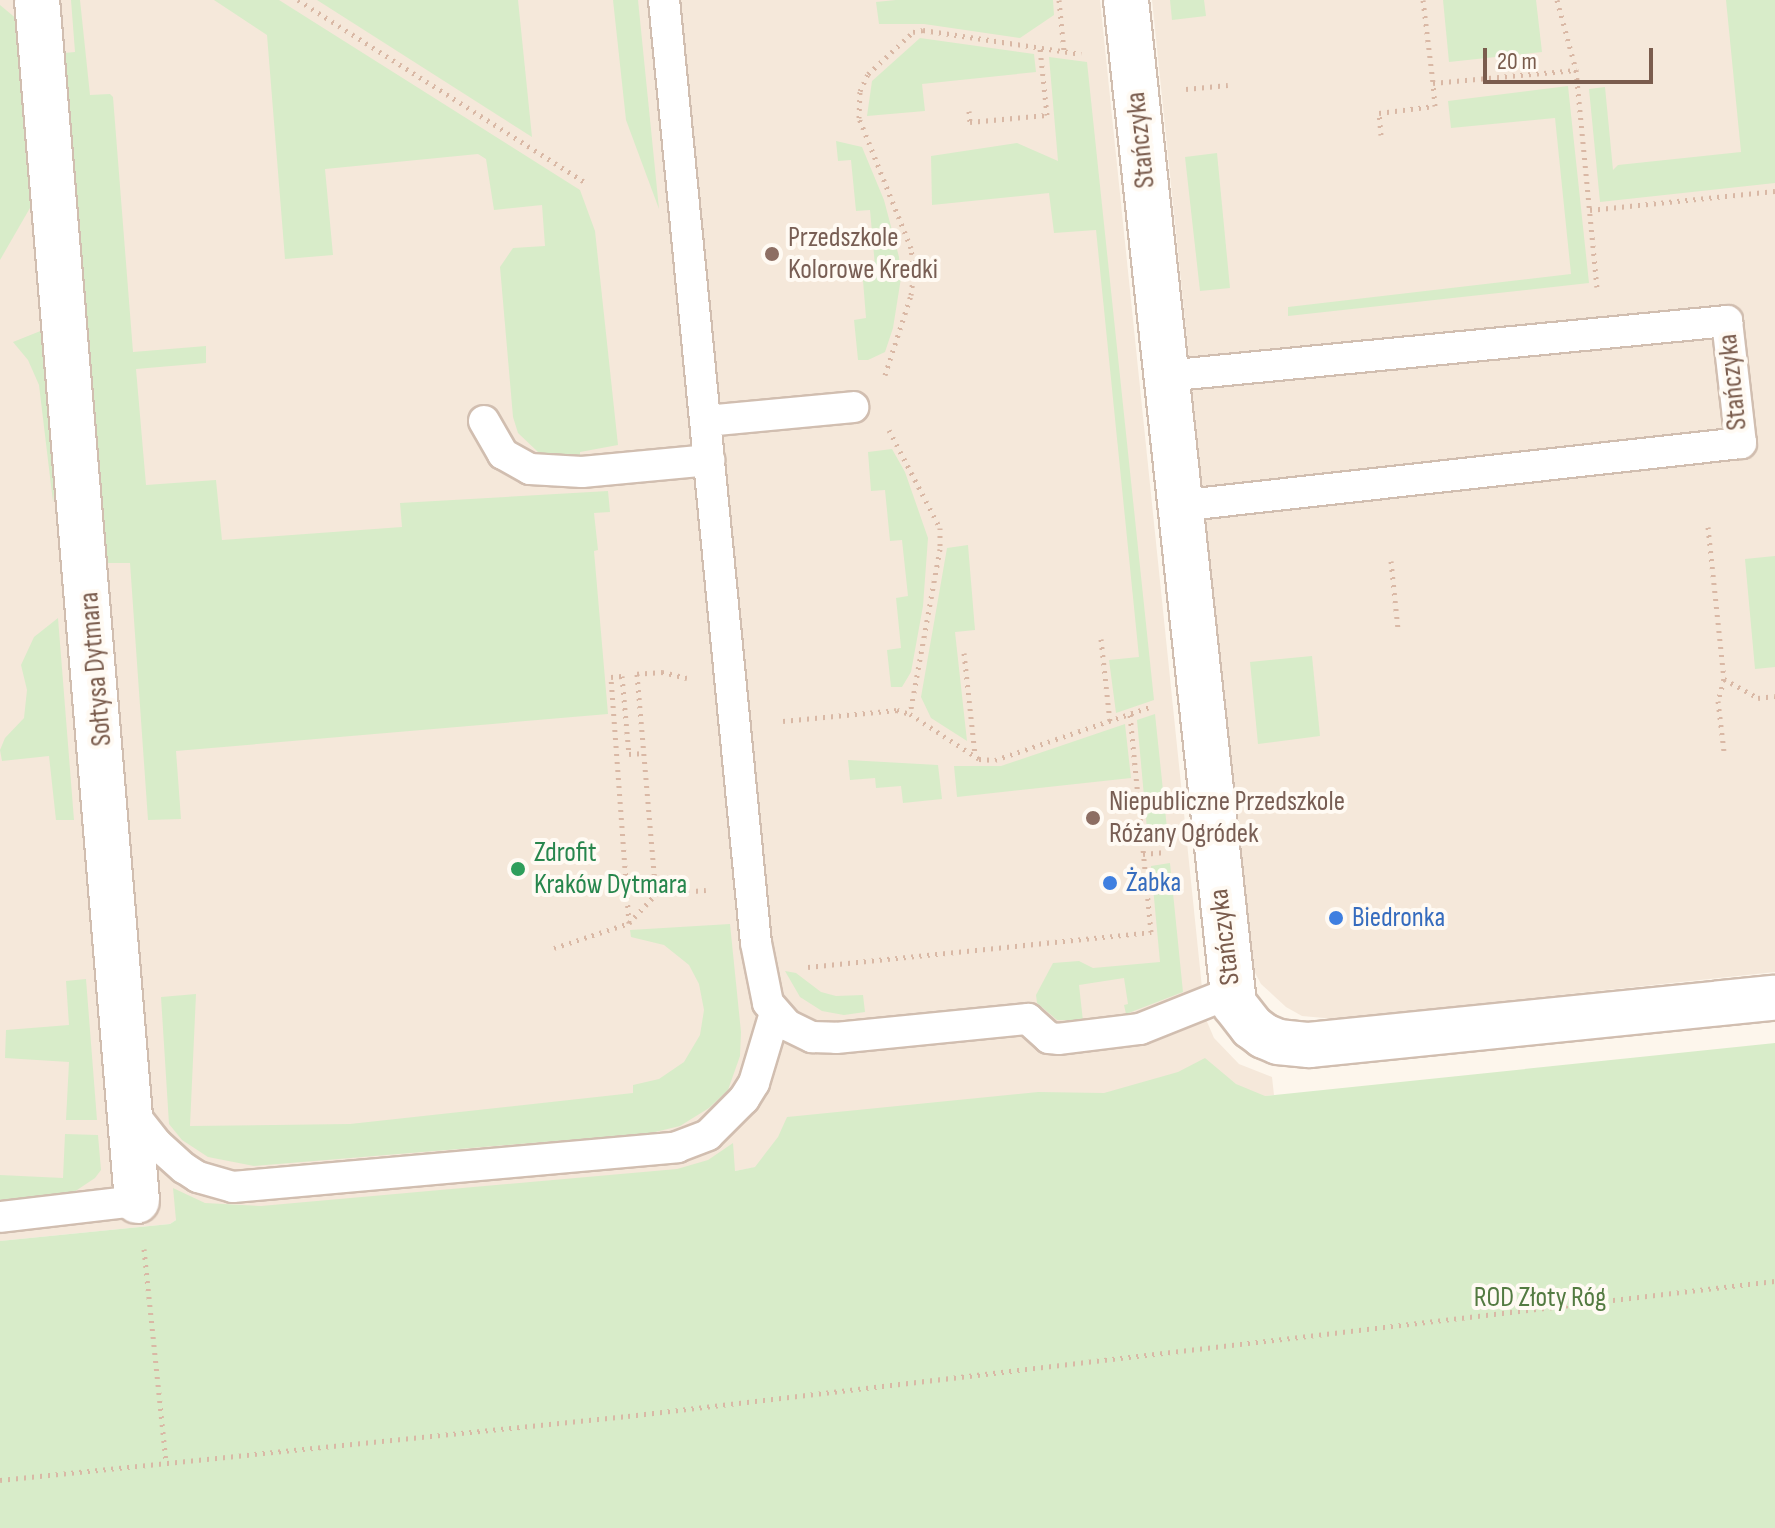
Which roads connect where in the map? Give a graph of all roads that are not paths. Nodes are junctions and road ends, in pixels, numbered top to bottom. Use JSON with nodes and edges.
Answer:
{"nodes":[{"id":1,"x":37,"y":0,"type":"edge"},
{"id":2,"x":664,"y":0,"type":"edge"},
{"id":3,"x":1126,"y":0,"type":"edge"},
{"id":4,"x":1165,"y":376,"type":"junction"},
{"id":5,"x":853,"y":407,"type":"dead end"},
{"id":6,"x":484,"y":421,"type":"dead end"},
{"id":7,"x":706,"y":421,"type":"junction"},
{"id":8,"x":709,"y":460,"type":"junction"},
{"id":9,"x":1178,"y":506,"type":"junction"},
{"id":10,"x":1230,"y":993,"type":"junction"},
{"id":11,"x":1775,"y":998,"type":"edge"},
{"id":12,"x":775,"y":1013,"type":"junction"},
{"id":13,"x":130,"y":1108,"type":"junction"},
{"id":14,"x":0,"y":1217,"type":"edge"},
{"id":15,"x":140,"y":1222,"type":"joint"}],
"edges":[{"from":1,"to":13,"type":"street","name":"Sołtysa Dytmara"},
{"from":2,"to":7,"type":"lane"},
{"from":3,"to":4,"type":"street","name":"Stańczyka"},
{"from":4,"to":9,"type":"street","name":"Stańczyka"},
{"from":4,"to":9,"type":"lane","name":"Stańczyka"},
{"from":5,"to":7,"type":"lane"},
{"from":6,"to":8,"type":"lane"},
{"from":7,"to":8,"type":"lane"},
{"from":8,"to":12,"type":"lane"},
{"from":9,"to":10,"type":"street","name":"Stańczyka"},
{"from":10,"to":11,"type":"street","name":"Stańczyka"},
{"from":10,"to":12,"type":"lane"},
{"from":12,"to":13,"type":"lane"},
{"from":13,"to":15,"type":"street","name":"Sołtysa Dytmara"},
{"from":14,"to":15,"type":"lane"}]}
